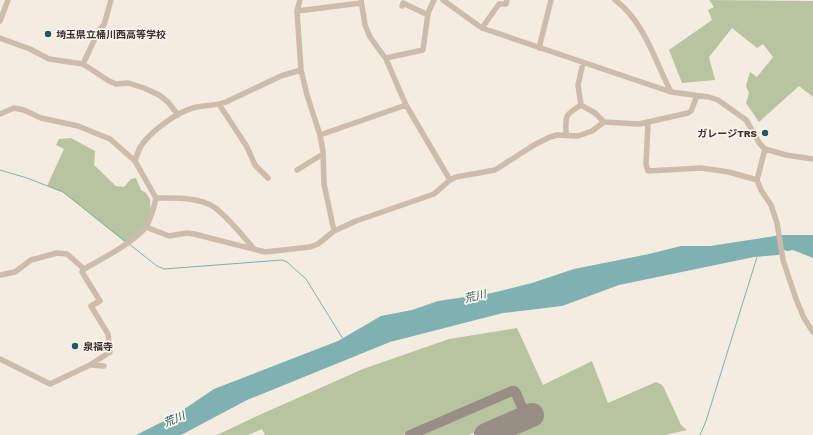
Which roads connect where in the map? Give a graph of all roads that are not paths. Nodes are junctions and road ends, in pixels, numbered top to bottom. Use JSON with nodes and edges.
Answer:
{"nodes":[{"id":1,"x":8,"y":0,"type":"edge"},
{"id":2,"x":112,"y":0,"type":"edge"},
{"id":3,"x":300,"y":0,"type":"edge"},
{"id":4,"x":434,"y":0,"type":"edge"},
{"id":5,"x":443,"y":0,"type":"edge"},
{"id":6,"x":507,"y":0,"type":"edge"},
{"id":7,"x":551,"y":0,"type":"edge"},
{"id":8,"x":615,"y":0,"type":"edge"},
{"id":9,"x":361,"y":2,"type":"edge"},
{"id":10,"x":402,"y":6,"type":"dead end"},
{"id":11,"x":297,"y":11,"type":"junction"},
{"id":12,"x":428,"y":15,"type":"junction"},
{"id":13,"x":0,"y":21,"type":"edge"},
{"id":14,"x":482,"y":28,"type":"junction"},
{"id":15,"x":0,"y":38,"type":"edge"},
{"id":16,"x":539,"y":48,"type":"junction"},
{"id":17,"x":386,"y":58,"type":"junction"},
{"id":18,"x":582,"y":63,"type":"junction"},
{"id":19,"x":83,"y":64,"type":"junction"},
{"id":20,"x":301,"y":70,"type":"junction"},
{"id":21,"x":671,"y":92,"type":"junction"},
{"id":22,"x":697,"y":96,"type":"junction"},
{"id":23,"x":219,"y":104,"type":"junction"},
{"id":24,"x":581,"y":105,"type":"junction"},
{"id":25,"x":406,"y":106,"type":"junction"},
{"id":26,"x":0,"y":114,"type":"edge"},
{"id":27,"x":178,"y":115,"type":"junction"},
{"id":28,"x":604,"y":122,"type":"junction"},
{"id":29,"x":648,"y":123,"type":"junction"},
{"id":30,"x":320,"y":135,"type":"junction"},
{"id":31,"x":566,"y":136,"type":"junction"},
{"id":32,"x":765,"y":149,"type":"junction"},
{"id":33,"x":323,"y":154,"type":"junction"},
{"id":34,"x":813,"y":159,"type":"edge"},
{"id":35,"x":135,"y":161,"type":"junction"},
{"id":36,"x":297,"y":170,"type":"dead end"},
{"id":37,"x":268,"y":178,"type":"dead end"},
{"id":38,"x":450,"y":180,"type":"junction"},
{"id":39,"x":757,"y":180,"type":"junction"},
{"id":40,"x":156,"y":198,"type":"junction"},
{"id":41,"x":146,"y":227,"type":"junction"},
{"id":42,"x":334,"y":231,"type":"junction"},
{"id":43,"x":253,"y":248,"type":"junction"},
{"id":44,"x":84,"y":269,"type":"junction"},
{"id":45,"x":2,"y":275,"type":"edge"},
{"id":46,"x":0,"y":280,"type":"edge"},
{"id":47,"x":813,"y":332,"type":"edge"},
{"id":48,"x":0,"y":359,"type":"edge"},
{"id":49,"x":90,"y":365,"type":"junction"},
{"id":50,"x":104,"y":366,"type":"dead end"}],
"edges":[{"from":1,"to":13,"type":"street"},
{"from":2,"to":19,"type":"street"},
{"from":3,"to":11,"type":"street"},
{"from":4,"to":12,"type":"street"},
{"from":5,"to":14,"type":"street"},
{"from":6,"to":14,"type":"street"},
{"from":7,"to":16,"type":"street"},
{"from":8,"to":21,"type":"street"},
{"from":9,"to":11,"type":"street"},
{"from":9,"to":17,"type":"street"},
{"from":10,"to":12,"type":"street"},
{"from":11,"to":20,"type":"street"},
{"from":12,"to":17,"type":"street"},
{"from":14,"to":16,"type":"street"},
{"from":15,"to":19,"type":"street"},
{"from":16,"to":18,"type":"street"},
{"from":17,"to":25,"type":"street"},
{"from":18,"to":21,"type":"street"},
{"from":18,"to":24,"type":"street"},
{"from":19,"to":27,"type":"street"},
{"from":20,"to":23,"type":"street"},
{"from":20,"to":30,"type":"street"},
{"from":21,"to":22,"type":"street"},
{"from":22,"to":29,"type":"street"},
{"from":22,"to":32,"type":"street"},
{"from":23,"to":27,"type":"street"},
{"from":23,"to":37,"type":"street"},
{"from":24,"to":28,"type":"street"},
{"from":24,"to":31,"type":"street"},
{"from":25,"to":30,"type":"street"},
{"from":25,"to":38,"type":"street"},
{"from":26,"to":35,"type":"street"},
{"from":27,"to":35,"type":"street"},
{"from":28,"to":29,"type":"street"},
{"from":28,"to":31,"type":"street"},
{"from":29,"to":39,"type":"street"},
{"from":30,"to":33,"type":"street"},
{"from":31,"to":38,"type":"street"},
{"from":32,"to":34,"type":"street"},
{"from":32,"to":39,"type":"street"},
{"from":33,"to":36,"type":"street"},
{"from":33,"to":42,"type":"street"},
{"from":35,"to":40,"type":"street"},
{"from":38,"to":42,"type":"street"},
{"from":39,"to":47,"type":"street"},
{"from":40,"to":41,"type":"street"},
{"from":40,"to":43,"type":"street"},
{"from":41,"to":43,"type":"street"},
{"from":41,"to":44,"type":"street"},
{"from":42,"to":43,"type":"street"},
{"from":44,"to":45,"type":"street"},
{"from":44,"to":49,"type":"street"},
{"from":45,"to":46,"type":"street"},
{"from":48,"to":49,"type":"street"},
{"from":49,"to":50,"type":"street"}]}
